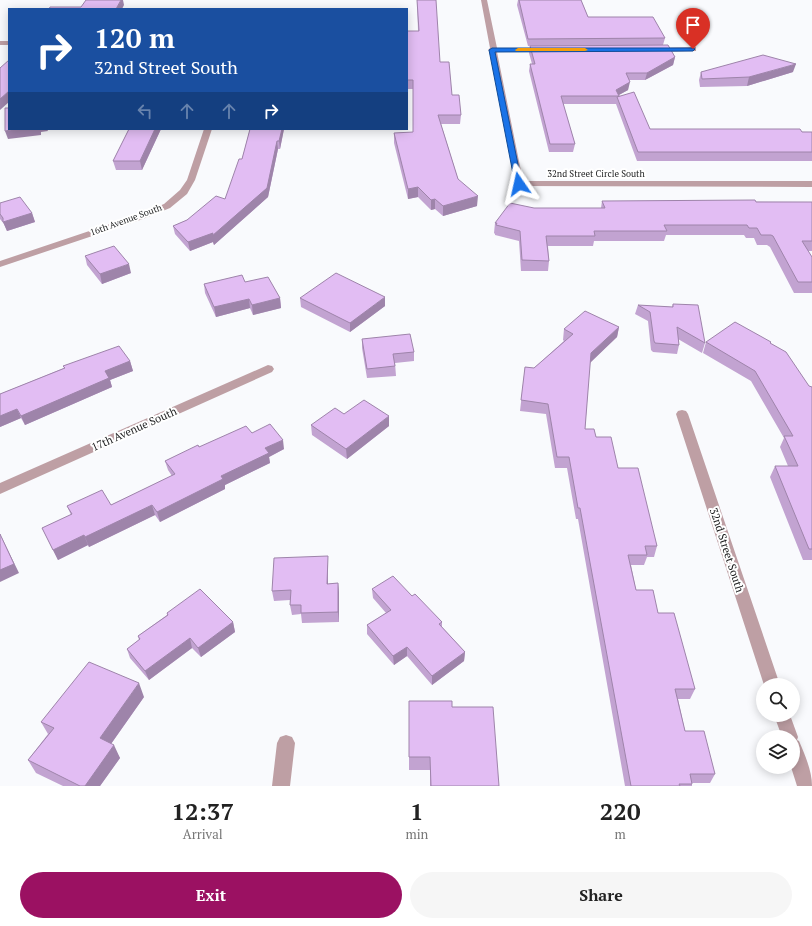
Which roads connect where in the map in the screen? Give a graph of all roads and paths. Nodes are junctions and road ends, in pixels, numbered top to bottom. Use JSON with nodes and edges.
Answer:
{"nodes":[{"id":1,"x":484,"y":0,"type":"edge"},
{"id":2,"x":693,"y":49,"type":"dead end"},
{"id":3,"x":492,"y":50,"type":"junction"},
{"id":4,"x":554,"y":50,"type":"edge"},
{"id":5,"x":646,"y":50,"type":"edge"},
{"id":6,"x":208,"y":130,"type":"edge"},
{"id":7,"x":812,"y":184,"type":"edge"},
{"id":8,"x":0,"y":264,"type":"edge"},
{"id":9,"x":268,"y":369,"type":"dead end"},
{"id":10,"x":682,"y":414,"type":"dead end"},
{"id":11,"x":0,"y":489,"type":"edge"},
{"id":12,"x":770,"y":678,"type":"edge"},
{"id":13,"x":286,"y":743,"type":"dead end"},
{"id":14,"x":800,"y":768,"type":"edge"},
{"id":15,"x":281,"y":786,"type":"edge"},
{"id":16,"x":806,"y":786,"type":"edge"}],
"edges":[{"from":1,"to":3,"type":"street","name":"32nd Street Circle South"},
{"from":2,"to":5,"type":"street"},
{"from":3,"to":4,"type":"street"},
{"from":3,"to":7,"type":"street","name":"32nd Street Circle South"},
{"from":6,"to":8,"type":"street","name":"16th Avenue South"},
{"from":9,"to":11,"type":"street","name":"17th Avenue South"},
{"from":10,"to":12,"type":"street","name":"32nd Street South"},
{"from":13,"to":15,"type":"street"},
{"from":14,"to":16,"type":"street"}]}
